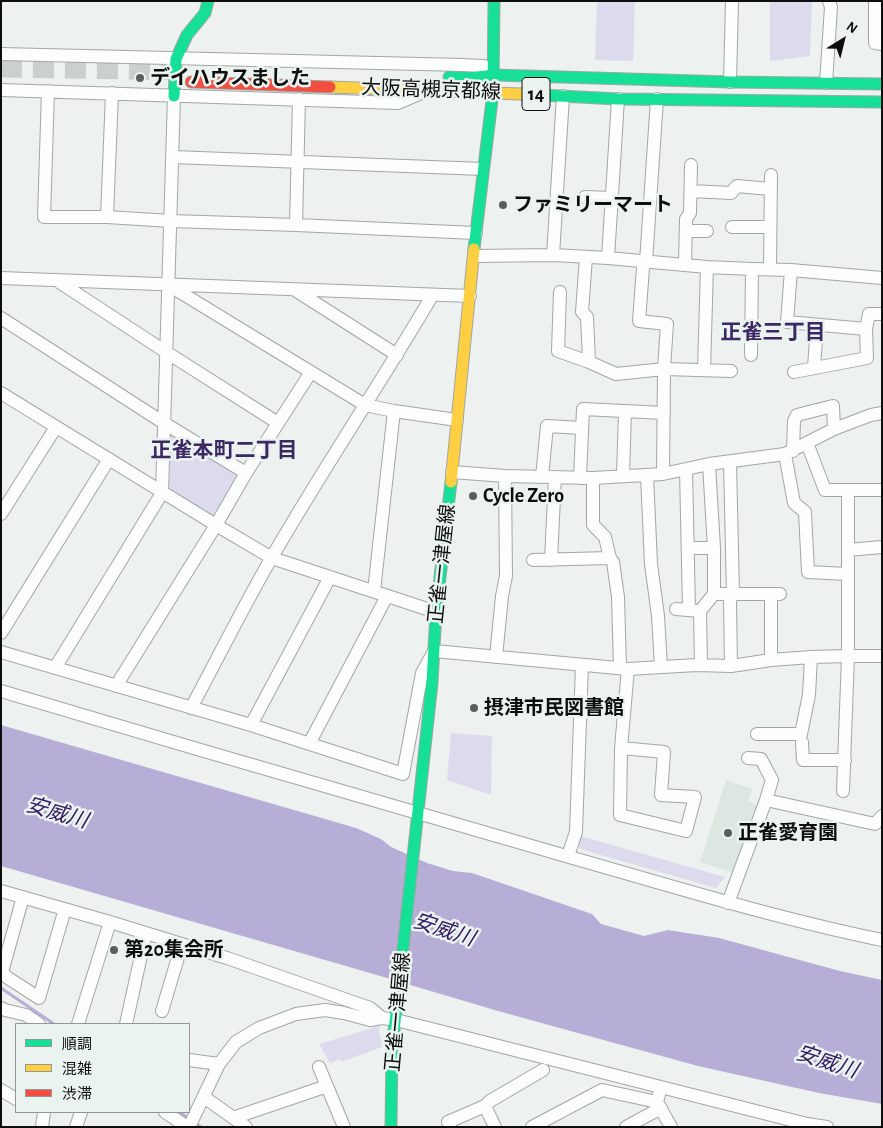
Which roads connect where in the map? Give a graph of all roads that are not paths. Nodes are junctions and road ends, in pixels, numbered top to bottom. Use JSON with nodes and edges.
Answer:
{"nodes":[{"id":1,"x":208,"y":1,"type":"edge"},
{"id":2,"x":494,"y":1,"type":"edge"},
{"id":3,"x":732,"y":1,"type":"edge"},
{"id":4,"x":829,"y":1,"type":"edge"},
{"id":5,"x":875,"y":1,"type":"edge"},
{"id":6,"x":882,"y":44,"type":"edge"},
{"id":7,"x":1,"y":54,"type":"edge"},
{"id":8,"x":176,"y":59,"type":"junction"},
{"id":9,"x":494,"y":75,"type":"junction"},
{"id":10,"x":434,"y":77,"type":"dead end"},
{"id":11,"x":882,"y":77,"type":"edge"},
{"id":12,"x":191,"y":82,"type":"tunnel mouth"},
{"id":13,"x":730,"y":82,"type":"junction"},
{"id":14,"x":826,"y":83,"type":"junction"},
{"id":15,"x":846,"y":83,"type":"junction"},
{"id":16,"x":882,"y":84,"type":"edge"},
{"id":17,"x":1,"y":90,"type":"edge"},
{"id":18,"x":48,"y":91,"type":"junction"},
{"id":19,"x":428,"y":91,"type":"junction"},
{"id":20,"x":493,"y":92,"type":"junction"},
{"id":21,"x":112,"y":93,"type":"junction"},
{"id":22,"x":174,"y":96,"type":"junction"},
{"id":23,"x":563,"y":96,"type":"junction"},
{"id":24,"x":299,"y":99,"type":"junction"},
{"id":25,"x":618,"y":99,"type":"junction"},
{"id":26,"x":657,"y":99,"type":"junction"},
{"id":27,"x":846,"y":101,"type":"junction"},
{"id":28,"x":882,"y":102,"type":"edge"},
{"id":29,"x":882,"y":111,"type":"edge"},
{"id":30,"x":173,"y":157,"type":"junction"},
{"id":31,"x":297,"y":162,"type":"junction"},
{"id":32,"x":691,"y":165,"type":"dead end"},
{"id":33,"x":483,"y":169,"type":"junction"},
{"id":34,"x":771,"y":175,"type":"dead end"},
{"id":35,"x":770,"y":189,"type":"junction"},
{"id":36,"x":691,"y":191,"type":"junction"},
{"id":37,"x":585,"y":197,"type":"dead end"},
{"id":38,"x":612,"y":198,"type":"junction"},
{"id":39,"x":107,"y":217,"type":"junction"},
{"id":40,"x":171,"y":222,"type":"junction"},
{"id":41,"x":296,"y":225,"type":"junction"},
{"id":42,"x":732,"y":228,"type":"dead end"},
{"id":43,"x":770,"y":228,"type":"junction"},
{"id":44,"x":686,"y":231,"type":"junction"},
{"id":45,"x":707,"y":231,"type":"dead end"},
{"id":46,"x":476,"y":233,"type":"junction"},
{"id":47,"x":553,"y":255,"type":"junction"},
{"id":48,"x":474,"y":256,"type":"junction"},
{"id":49,"x":586,"y":257,"type":"junction"},
{"id":50,"x":608,"y":258,"type":"junction"},
{"id":51,"x":646,"y":262,"type":"junction"},
{"id":52,"x":685,"y":265,"type":"junction"},
{"id":53,"x":707,"y":267,"type":"junction"},
{"id":54,"x":752,"y":269,"type":"junction"},
{"id":55,"x":770,"y":269,"type":"junction"},
{"id":56,"x":791,"y":270,"type":"junction"},
{"id":57,"x":1,"y":278,"type":"edge"},
{"id":58,"x":882,"y":278,"type":"edge"},
{"id":59,"x":56,"y":280,"type":"junction"},
{"id":60,"x":168,"y":284,"type":"junction"},
{"id":61,"x":293,"y":289,"type":"junction"},
{"id":62,"x":560,"y":292,"type":"dead end"},
{"id":63,"x":432,"y":296,"type":"junction"},
{"id":64,"x":470,"y":296,"type":"junction"},
{"id":65,"x":882,"y":314,"type":"edge"},
{"id":66,"x":1,"y":318,"type":"edge"},
{"id":67,"x":817,"y":324,"type":"junction"},
{"id":68,"x":866,"y":329,"type":"junction"},
{"id":69,"x":166,"y":352,"type":"junction"},
{"id":70,"x":397,"y":355,"type":"junction"},
{"id":71,"x":750,"y":355,"type":"dead end"},
{"id":72,"x":589,"y":362,"type":"junction"},
{"id":73,"x":814,"y":367,"type":"junction"},
{"id":74,"x":664,"y":369,"type":"junction"},
{"id":75,"x":704,"y":370,"type":"junction"},
{"id":76,"x":731,"y":371,"type":"dead end"},
{"id":77,"x":311,"y":372,"type":"junction"},
{"id":78,"x":794,"y":372,"type":"dead end"},
{"id":79,"x":1,"y":393,"type":"edge"},
{"id":80,"x":365,"y":405,"type":"junction"},
{"id":81,"x":394,"y":411,"type":"junction"},
{"id":82,"x":624,"y":411,"type":"junction"},
{"id":83,"x":664,"y":413,"type":"junction"},
{"id":84,"x":882,"y":413,"type":"edge"},
{"id":85,"x":457,"y":420,"type":"junction"},
{"id":86,"x":278,"y":422,"type":"junction"},
{"id":87,"x":164,"y":423,"type":"junction"},
{"id":88,"x":56,"y":427,"type":"junction"},
{"id":89,"x":582,"y":428,"type":"junction"},
{"id":90,"x":834,"y":429,"type":"junction"},
{"id":91,"x":807,"y":443,"type":"junction"},
{"id":92,"x":789,"y":452,"type":"junction"},
{"id":93,"x":109,"y":459,"type":"junction"},
{"id":94,"x":730,"y":462,"type":"junction"},
{"id":95,"x":709,"y":464,"type":"junction"},
{"id":96,"x":686,"y":469,"type":"junction"},
{"id":97,"x":452,"y":472,"type":"junction"},
{"id":98,"x":246,"y":473,"type":"junction"},
{"id":99,"x":663,"y":474,"type":"junction"},
{"id":100,"x":647,"y":475,"type":"junction"},
{"id":101,"x":505,"y":476,"type":"junction"},
{"id":102,"x":623,"y":476,"type":"junction"},
{"id":103,"x":549,"y":477,"type":"junction"},
{"id":104,"x":580,"y":478,"type":"junction"},
{"id":105,"x":593,"y":478,"type":"junction"},
{"id":106,"x":848,"y":490,"type":"junction"},
{"id":107,"x":882,"y":490,"type":"edge"},
{"id":108,"x":162,"y":493,"type":"junction"},
{"id":109,"x":1,"y":514,"type":"edge"},
{"id":110,"x":216,"y":525,"type":"junction"},
{"id":111,"x":688,"y":548,"type":"junction"},
{"id":112,"x":714,"y":548,"type":"junction"},
{"id":113,"x":882,"y":548,"type":"edge"},
{"id":114,"x":848,"y":550,"type":"junction"},
{"id":115,"x":272,"y":558,"type":"junction"},
{"id":116,"x":610,"y":558,"type":"junction"},
{"id":117,"x":533,"y":560,"type":"dead end"},
{"id":118,"x":551,"y":560,"type":"junction"},
{"id":119,"x":848,"y":574,"type":"junction"},
{"id":120,"x":330,"y":577,"type":"junction"},
{"id":121,"x":374,"y":591,"type":"junction"},
{"id":122,"x":714,"y":594,"type":"junction"},
{"id":123,"x":733,"y":594,"type":"junction"},
{"id":124,"x":387,"y":596,"type":"junction"},
{"id":125,"x":688,"y":610,"type":"junction"},
{"id":126,"x":436,"y":612,"type":"junction"},
{"id":127,"x":1,"y":633,"type":"edge"},
{"id":128,"x":434,"y":651,"type":"junction"},
{"id":129,"x":1,"y":652,"type":"edge"},
{"id":130,"x":848,"y":656,"type":"junction"},
{"id":131,"x":882,"y":656,"type":"edge"},
{"id":132,"x":496,"y":657,"type":"junction"},
{"id":133,"x":811,"y":657,"type":"junction"},
{"id":134,"x":771,"y":660,"type":"junction"},
{"id":135,"x":582,"y":665,"type":"junction"},
{"id":136,"x":701,"y":665,"type":"junction"},
{"id":137,"x":730,"y":666,"type":"junction"},
{"id":138,"x":661,"y":667,"type":"junction"},
{"id":139,"x":55,"y":668,"type":"junction"},
{"id":140,"x":624,"y":668,"type":"junction"},
{"id":141,"x":116,"y":686,"type":"junction"},
{"id":142,"x":1,"y":691,"type":"edge"},
{"id":143,"x":191,"y":708,"type":"junction"},
{"id":144,"x":251,"y":725,"type":"junction"},
{"id":145,"x":757,"y":734,"type":"dead end"},
{"id":146,"x":802,"y":742,"type":"dead end"},
{"id":147,"x":309,"y":744,"type":"junction"},
{"id":148,"x":621,"y":748,"type":"junction"},
{"id":149,"x":748,"y":758,"type":"dead end"},
{"id":150,"x":844,"y":760,"type":"junction"},
{"id":151,"x":843,"y":791,"type":"dead end"},
{"id":152,"x":766,"y":800,"type":"junction"},
{"id":153,"x":418,"y":814,"type":"junction"},
{"id":154,"x":882,"y":816,"type":"edge"},
{"id":155,"x":568,"y":856,"type":"junction"},
{"id":156,"x":1,"y":891,"type":"edge"},
{"id":157,"x":23,"y":897,"type":"junction"},
{"id":158,"x":728,"y":903,"type":"junction"},
{"id":159,"x":65,"y":908,"type":"junction"},
{"id":160,"x":110,"y":922,"type":"junction"},
{"id":161,"x":146,"y":933,"type":"junction"},
{"id":162,"x":882,"y":940,"type":"edge"},
{"id":163,"x":182,"y":944,"type":"junction"},
{"id":164,"x":1,"y":1008,"type":"edge"},
{"id":165,"x":162,"y":1011,"type":"dead end"},
{"id":166,"x":396,"y":1016,"type":"junction"},
{"id":167,"x":382,"y":1018,"type":"junction"},
{"id":168,"x":38,"y":1023,"type":"edge"},
{"id":169,"x":78,"y":1023,"type":"edge"},
{"id":170,"x":126,"y":1023,"type":"edge"},
{"id":171,"x":190,"y":1060,"type":"edge"},
{"id":172,"x":219,"y":1064,"type":"junction"},
{"id":173,"x":319,"y":1067,"type":"dead end"},
{"id":174,"x":543,"y":1070,"type":"dead end"},
{"id":175,"x":328,"y":1086,"type":"junction"},
{"id":176,"x":660,"y":1086,"type":"junction"},
{"id":177,"x":1,"y":1090,"type":"edge"},
{"id":178,"x":204,"y":1096,"type":"junction"},
{"id":179,"x":15,"y":1098,"type":"edge"},
{"id":180,"x":659,"y":1105,"type":"junction"},
{"id":181,"x":485,"y":1106,"type":"junction"},
{"id":182,"x":81,"y":1113,"type":"edge"},
{"id":183,"x":168,"y":1113,"type":"edge"},
{"id":184,"x":233,"y":1118,"type":"junction"},
{"id":185,"x":190,"y":1124,"type":"edge"},
{"id":186,"x":342,"y":1126,"type":"edge"},
{"id":187,"x":389,"y":1126,"type":"edge"},
{"id":188,"x":76,"y":1127,"type":"edge"},
{"id":189,"x":246,"y":1127,"type":"edge"},
{"id":190,"x":450,"y":1127,"type":"edge"},
{"id":191,"x":495,"y":1127,"type":"edge"},
{"id":192,"x":532,"y":1127,"type":"edge"},
{"id":193,"x":626,"y":1127,"type":"edge"},
{"id":194,"x":671,"y":1127,"type":"edge"},
{"id":195,"x":827,"y":1127,"type":"edge"}],
"edges":[{"from":1,"to":8,"type":"main road"},
{"from":2,"to":9,"type":"main road","name":"正雀一津屋線"},
{"from":3,"to":13,"type":"street"},
{"from":4,"to":14,"type":"street"},
{"from":5,"to":6,"type":"street"},
{"from":7,"to":8,"type":"street"},
{"from":8,"to":9,"type":"street"},
{"from":8,"to":22,"type":"main road"},
{"from":9,"to":10,"type":"main road","name":"大阪高槻京都線","number":"14"},
{"from":9,"to":13,"type":"main road","name":"大阪高槻京都線","number":"14"},
{"from":9,"to":20,"type":"main road","name":"正雀一津屋線"},
{"from":11,"to":15,"type":"street"},
{"from":12,"to":19,"type":"main road","name":"大阪高槻京都線","number":"14"},
{"from":13,"to":14,"type":"main road","name":"大阪高槻京都線","number":"14"},
{"from":14,"to":15,"type":"main road","name":"大阪高槻京都線","number":"14"},
{"from":15,"to":16,"type":"main road","name":"大阪高槻京都線","number":"14"},
{"from":17,"to":18,"type":"street"},
{"from":18,"to":21,"type":"street"},
{"from":18,"to":39,"type":"street"},
{"from":19,"to":20,"type":"main road","name":"大阪高槻京都線","number":"14"},
{"from":19,"to":24,"type":"street"},
{"from":20,"to":23,"type":"main road","name":"大阪高槻京都線","number":"14"},
{"from":20,"to":33,"type":"main road","name":"正雀一津屋線"},
{"from":21,"to":22,"type":"street"},
{"from":21,"to":39,"type":"street"},
{"from":22,"to":24,"type":"street"},
{"from":22,"to":30,"type":"street"},
{"from":23,"to":25,"type":"main road","name":"大阪高槻京都線","number":"14"},
{"from":23,"to":47,"type":"street"},
{"from":24,"to":31,"type":"street"},
{"from":25,"to":26,"type":"main road","name":"大阪高槻京都線","number":"14"},
{"from":25,"to":38,"type":"street"},
{"from":26,"to":27,"type":"main road","name":"大阪高槻京都線","number":"14"},
{"from":26,"to":51,"type":"street"},
{"from":27,"to":28,"type":"main road","name":"大阪高槻京都線","number":"14"},
{"from":27,"to":29,"type":"street"},
{"from":30,"to":31,"type":"street"},
{"from":30,"to":40,"type":"street"},
{"from":31,"to":33,"type":"street"},
{"from":31,"to":41,"type":"street"},
{"from":32,"to":36,"type":"street"},
{"from":33,"to":46,"type":"main road","name":"正雀一津屋線"},
{"from":34,"to":35,"type":"street"},
{"from":35,"to":36,"type":"street"},
{"from":35,"to":43,"type":"street"},
{"from":36,"to":44,"type":"street"},
{"from":37,"to":38,"type":"street"},
{"from":38,"to":50,"type":"street"},
{"from":39,"to":40,"type":"street"},
{"from":40,"to":41,"type":"street"},
{"from":40,"to":60,"type":"street"},
{"from":41,"to":46,"type":"street"},
{"from":42,"to":43,"type":"street"},
{"from":43,"to":55,"type":"street"},
{"from":44,"to":45,"type":"street"},
{"from":44,"to":52,"type":"street"},
{"from":46,"to":48,"type":"main road","name":"正雀一津屋線"},
{"from":47,"to":48,"type":"street"},
{"from":47,"to":49,"type":"street"},
{"from":48,"to":64,"type":"main road","name":"正雀一津屋線"},
{"from":49,"to":50,"type":"street"},
{"from":49,"to":72,"type":"street"},
{"from":50,"to":51,"type":"street"},
{"from":51,"to":52,"type":"street"},
{"from":51,"to":74,"type":"street"},
{"from":52,"to":53,"type":"street"},
{"from":53,"to":54,"type":"street"},
{"from":53,"to":75,"type":"street"},
{"from":54,"to":55,"type":"street"},
{"from":54,"to":71,"type":"street"},
{"from":55,"to":56,"type":"street"},
{"from":56,"to":58,"type":"street"},
{"from":56,"to":67,"type":"street"},
{"from":57,"to":59,"type":"street"},
{"from":59,"to":60,"type":"street"},
{"from":59,"to":69,"type":"street"},
{"from":60,"to":61,"type":"street"},
{"from":60,"to":69,"type":"street"},
{"from":60,"to":77,"type":"street"},
{"from":61,"to":63,"type":"street"},
{"from":61,"to":70,"type":"street"},
{"from":62,"to":72,"type":"street"},
{"from":63,"to":64,"type":"street"},
{"from":63,"to":70,"type":"street"},
{"from":64,"to":85,"type":"main road","name":"正雀一津屋線"},
{"from":65,"to":68,"type":"street"},
{"from":66,"to":87,"type":"street"},
{"from":67,"to":68,"type":"street"},
{"from":67,"to":73,"type":"street"},
{"from":68,"to":73,"type":"street"},
{"from":69,"to":86,"type":"street"},
{"from":69,"to":87,"type":"street"},
{"from":70,"to":80,"type":"street"},
{"from":72,"to":74,"type":"street"},
{"from":73,"to":78,"type":"street"},
{"from":74,"to":75,"type":"street"},
{"from":74,"to":83,"type":"street"},
{"from":75,"to":76,"type":"street"},
{"from":77,"to":80,"type":"street"},
{"from":77,"to":86,"type":"street"},
{"from":79,"to":88,"type":"street"},
{"from":80,"to":81,"type":"street"},
{"from":80,"to":115,"type":"street"},
{"from":81,"to":85,"type":"street"},
{"from":81,"to":121,"type":"street"},
{"from":82,"to":83,"type":"street"},
{"from":82,"to":89,"type":"street"},
{"from":82,"to":102,"type":"street"},
{"from":83,"to":99,"type":"street"},
{"from":84,"to":90,"type":"street"},
{"from":85,"to":97,"type":"main road","name":"正雀一津屋線"},
{"from":86,"to":98,"type":"street"},
{"from":87,"to":98,"type":"street"},
{"from":87,"to":108,"type":"street"},
{"from":88,"to":93,"type":"street"},
{"from":88,"to":109,"type":"street"},
{"from":89,"to":103,"type":"street"},
{"from":89,"to":104,"type":"street"},
{"from":90,"to":91,"type":"street"},
{"from":90,"to":92,"type":"street"},
{"from":91,"to":92,"type":"street"},
{"from":91,"to":106,"type":"street"},
{"from":92,"to":94,"type":"street"},
{"from":92,"to":119,"type":"street"},
{"from":93,"to":108,"type":"street"},
{"from":93,"to":127,"type":"street"},
{"from":94,"to":95,"type":"street"},
{"from":94,"to":123,"type":"street"},
{"from":95,"to":96,"type":"street"},
{"from":95,"to":112,"type":"street"},
{"from":96,"to":99,"type":"street"},
{"from":96,"to":111,"type":"street"},
{"from":97,"to":101,"type":"street"},
{"from":97,"to":126,"type":"main road","name":"正雀一津屋線"},
{"from":98,"to":110,"type":"street"},
{"from":99,"to":100,"type":"street"},
{"from":100,"to":102,"type":"street"},
{"from":100,"to":138,"type":"street"},
{"from":101,"to":103,"type":"street"},
{"from":101,"to":132,"type":"street"},
{"from":102,"to":105,"type":"street"},
{"from":103,"to":104,"type":"street"},
{"from":103,"to":118,"type":"street"},
{"from":104,"to":105,"type":"street"},
{"from":105,"to":116,"type":"street"},
{"from":106,"to":107,"type":"street"},
{"from":106,"to":114,"type":"street"},
{"from":108,"to":110,"type":"street"},
{"from":108,"to":139,"type":"street"},
{"from":110,"to":115,"type":"street"},
{"from":110,"to":141,"type":"street"},
{"from":111,"to":112,"type":"street"},
{"from":111,"to":125,"type":"street"},
{"from":112,"to":122,"type":"street"},
{"from":113,"to":114,"type":"street"},
{"from":114,"to":119,"type":"street"},
{"from":115,"to":120,"type":"street"},
{"from":115,"to":143,"type":"street"},
{"from":116,"to":118,"type":"street"},
{"from":116,"to":140,"type":"street"},
{"from":117,"to":118,"type":"street"},
{"from":119,"to":130,"type":"street"},
{"from":120,"to":121,"type":"street"},
{"from":120,"to":144,"type":"street"},
{"from":121,"to":124,"type":"street"},
{"from":122,"to":123,"type":"street"},
{"from":122,"to":125,"type":"street"},
{"from":123,"to":134,"type":"street"},
{"from":123,"to":137,"type":"street"},
{"from":124,"to":126,"type":"street"},
{"from":124,"to":147,"type":"street"},
{"from":125,"to":136,"type":"street"},
{"from":126,"to":128,"type":"main road","name":"正雀一津屋線"},
{"from":128,"to":132,"type":"street"},
{"from":128,"to":147,"type":"street"},
{"from":128,"to":153,"type":"main road","name":"正雀一津屋線"},
{"from":129,"to":139,"type":"street"},
{"from":130,"to":131,"type":"street"},
{"from":130,"to":133,"type":"street"},
{"from":130,"to":150,"type":"street"},
{"from":132,"to":135,"type":"street"},
{"from":133,"to":134,"type":"street"},
{"from":133,"to":145,"type":"street"},
{"from":134,"to":137,"type":"street"},
{"from":135,"to":140,"type":"street"},
{"from":135,"to":155,"type":"street"},
{"from":136,"to":137,"type":"street"},
{"from":136,"to":138,"type":"street"},
{"from":138,"to":140,"type":"street"},
{"from":139,"to":141,"type":"street"},
{"from":140,"to":148,"type":"street"},
{"from":141,"to":143,"type":"street"},
{"from":142,"to":153,"type":"street"},
{"from":143,"to":144,"type":"street"},
{"from":144,"to":147,"type":"street"},
{"from":146,"to":150,"type":"street"},
{"from":148,"to":148,"type":"street"},
{"from":149,"to":152,"type":"street"},
{"from":150,"to":151,"type":"street"},
{"from":152,"to":154,"type":"street"},
{"from":152,"to":158,"type":"street"},
{"from":153,"to":155,"type":"street"},
{"from":153,"to":166,"type":"main road","name":"正雀一津屋線"},
{"from":155,"to":158,"type":"street"},
{"from":156,"to":157,"type":"street"},
{"from":157,"to":159,"type":"street"},
{"from":157,"to":159,"type":"street"},
{"from":158,"to":162,"type":"street"},
{"from":159,"to":160,"type":"street"},
{"from":160,"to":161,"type":"street"},
{"from":160,"to":169,"type":"street"},
{"from":161,"to":163,"type":"street"},
{"from":161,"to":170,"type":"street"},
{"from":163,"to":165,"type":"street"},
{"from":163,"to":167,"type":"street"},
{"from":164,"to":168,"type":"street"},
{"from":166,"to":167,"type":"street"},
{"from":166,"to":176,"type":"street"},
{"from":166,"to":187,"type":"main road","name":"正雀一津屋線"},
{"from":167,"to":172,"type":"street"},
{"from":171,"to":172,"type":"street"},
{"from":172,"to":178,"type":"street"},
{"from":173,"to":175,"type":"street"},
{"from":174,"to":181,"type":"street"},
{"from":175,"to":184,"type":"street"},
{"from":175,"to":186,"type":"street"},
{"from":176,"to":180,"type":"street"},
{"from":176,"to":195,"type":"street"},
{"from":177,"to":179,"type":"street"},
{"from":178,"to":184,"type":"street"},
{"from":178,"to":185,"type":"street"},
{"from":180,"to":192,"type":"street"},
{"from":180,"to":193,"type":"street"},
{"from":180,"to":194,"type":"street"},
{"from":181,"to":190,"type":"street"},
{"from":181,"to":191,"type":"street"},
{"from":182,"to":188,"type":"street"},
{"from":183,"to":185,"type":"street"},
{"from":184,"to":189,"type":"street"}]}
